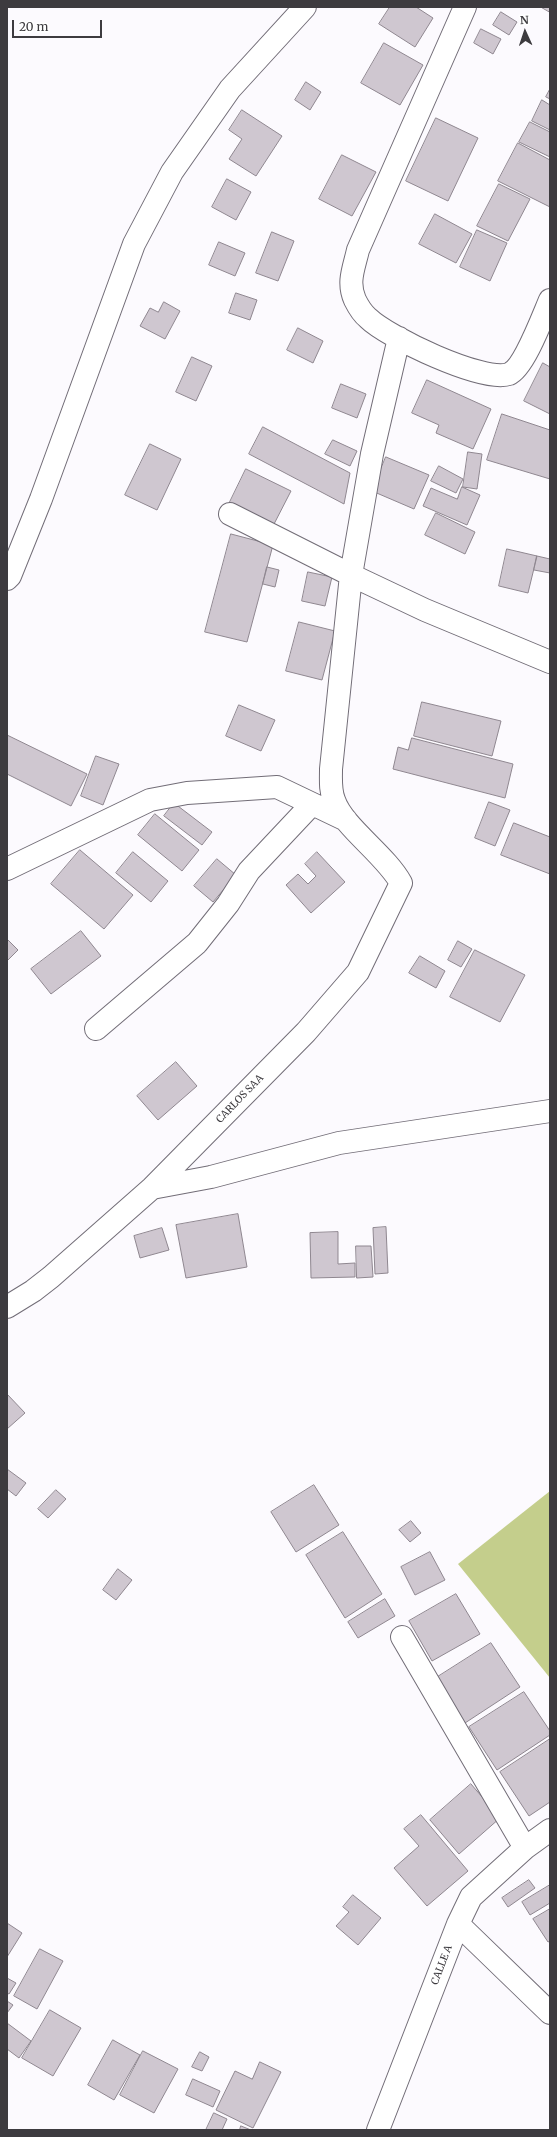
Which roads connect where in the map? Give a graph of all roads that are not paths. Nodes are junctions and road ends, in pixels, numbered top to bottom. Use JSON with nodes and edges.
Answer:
{"nodes":[{"id":1,"x":305,"y":7,"type":"edge"},
{"id":2,"x":465,"y":7,"type":"edge"},
{"id":3,"x":550,"y":300,"type":"edge"},
{"id":4,"x":399,"y":338,"type":"junction"},
{"id":5,"x":230,"y":514,"type":"dead end"},
{"id":6,"x":351,"y":575,"type":"junction"},
{"id":7,"x":7,"y":578,"type":"edge"},
{"id":8,"x":550,"y":662,"type":"edge"},
{"id":9,"x":312,"y":804,"type":"junction"},
{"id":10,"x":347,"y":821,"type":"junction"},
{"id":11,"x":7,"y":869,"type":"edge"},
{"id":12,"x":96,"y":1028,"type":"dead end"},
{"id":13,"x":550,"y":1111,"type":"edge"},
{"id":14,"x":152,"y":1188,"type":"junction"},
{"id":15,"x":7,"y":1307,"type":"edge"},
{"id":16,"x":402,"y":1637,"type":"dead end"},
{"id":17,"x":550,"y":1830,"type":"edge"},
{"id":18,"x":525,"y":1848,"type":"junction"},
{"id":19,"x":458,"y":1924,"type":"junction"},
{"id":20,"x":550,"y":2013,"type":"edge"},
{"id":21,"x":378,"y":2130,"type":"edge"}],
"edges":[{"from":1,"to":7,"type":"street"},
{"from":2,"to":4,"type":"street"},
{"from":3,"to":4,"type":"street"},
{"from":4,"to":6,"type":"street"},
{"from":5,"to":6,"type":"street"},
{"from":6,"to":8,"type":"street"},
{"from":6,"to":10,"type":"street"},
{"from":9,"to":10,"type":"street"},
{"from":9,"to":11,"type":"street"},
{"from":9,"to":12,"type":"street"},
{"from":10,"to":14,"type":"street","name":"CARLOS SAA"},
{"from":13,"to":14,"type":"street"},
{"from":14,"to":15,"type":"street","name":"CARLOS SAA"},
{"from":16,"to":18,"type":"street"},
{"from":17,"to":18,"type":"street","name":"CALLE A"},
{"from":18,"to":19,"type":"street","name":"CALLE A"},
{"from":19,"to":20,"type":"street"},
{"from":19,"to":21,"type":"street","name":"CALLE A"}]}
